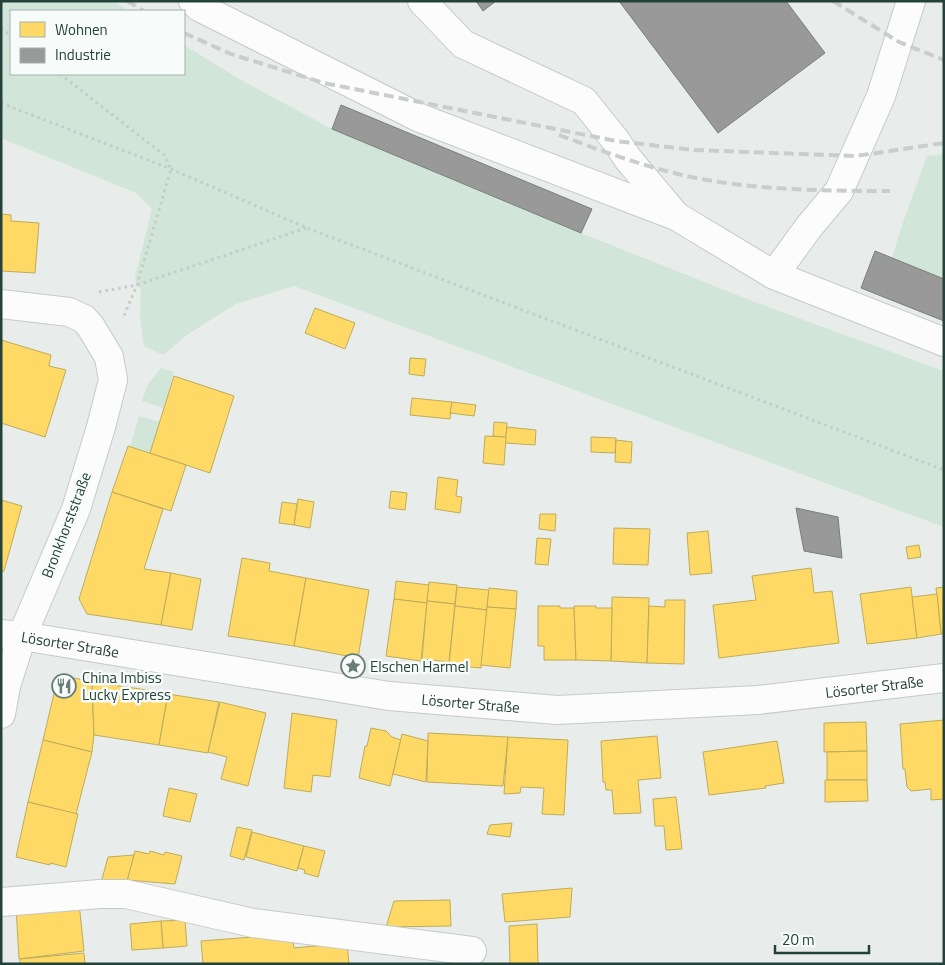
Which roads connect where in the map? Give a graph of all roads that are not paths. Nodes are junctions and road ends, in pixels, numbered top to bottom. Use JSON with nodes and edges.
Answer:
{"nodes":[{"id":1,"x":193,"y":1,"type":"edge"},
{"id":2,"x":422,"y":1,"type":"edge"},
{"id":3,"x":911,"y":1,"type":"edge"},
{"id":4,"x":676,"y":216,"type":"junction"},
{"id":5,"x":774,"y":275,"type":"junction"},
{"id":6,"x":1,"y":304,"type":"edge"},
{"id":7,"x":944,"y":342,"type":"edge"},
{"id":8,"x":11,"y":635,"type":"edge"},
{"id":9,"x":944,"y":678,"type":"edge"},
{"id":10,"x":1,"y":714,"type":"edge"},
{"id":11,"x":1,"y":902,"type":"edge"},
{"id":12,"x":472,"y":951,"type":"dead end"}],
"edges":[{"from":1,"to":4,"type":"street"},
{"from":2,"to":4,"type":"street"},
{"from":3,"to":5,"type":"street"},
{"from":4,"to":5,"type":"street"},
{"from":5,"to":7,"type":"street"},
{"from":6,"to":8,"type":"street","name":"Bronkhorststraße"},
{"from":8,"to":9,"type":"street","name":"Lösorter Straße"},
{"from":8,"to":10,"type":"street","name":"Bronkhorststraße"},
{"from":11,"to":12,"type":"street"}]}
